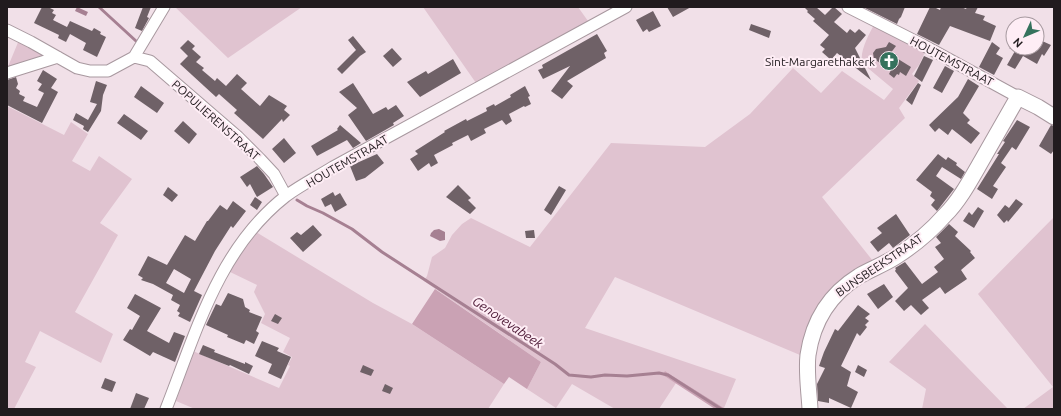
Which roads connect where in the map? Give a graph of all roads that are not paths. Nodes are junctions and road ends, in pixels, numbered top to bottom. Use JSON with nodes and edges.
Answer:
{"nodes":[{"id":1,"x":164,"y":7,"type":"edge"},
{"id":2,"x":626,"y":7,"type":"edge"},
{"id":3,"x":848,"y":7,"type":"edge"},
{"id":4,"x":7,"y":30,"type":"edge"},
{"id":5,"x":58,"y":57,"type":"junction"},
{"id":6,"x":134,"y":57,"type":"junction"},
{"id":7,"x":7,"y":73,"type":"edge"},
{"id":8,"x":1018,"y":97,"type":"junction"},
{"id":9,"x":1054,"y":117,"type":"edge"},
{"id":10,"x":286,"y":196,"type":"junction"},
{"id":11,"x":166,"y":409,"type":"edge"},
{"id":12,"x":810,"y":409,"type":"edge"}],
"edges":[{"from":1,"to":6,"type":"street"},
{"from":2,"to":10,"type":"street","name":"HOUTEMSTRAAT"},
{"from":3,"to":8,"type":"street","name":"HOUTEMSTRAAT"},
{"from":4,"to":5,"type":"street"},
{"from":5,"to":6,"type":"street"},
{"from":5,"to":7,"type":"street"},
{"from":6,"to":10,"type":"street","name":"POPULIERENSTRAAT"},
{"from":8,"to":9,"type":"street","name":"HOUTEMSTRAAT"},
{"from":8,"to":12,"type":"street","name":"BUNSBEEKSTRAAT"},
{"from":10,"to":11,"type":"street","name":"HOUTEMSTRAAT"}]}
